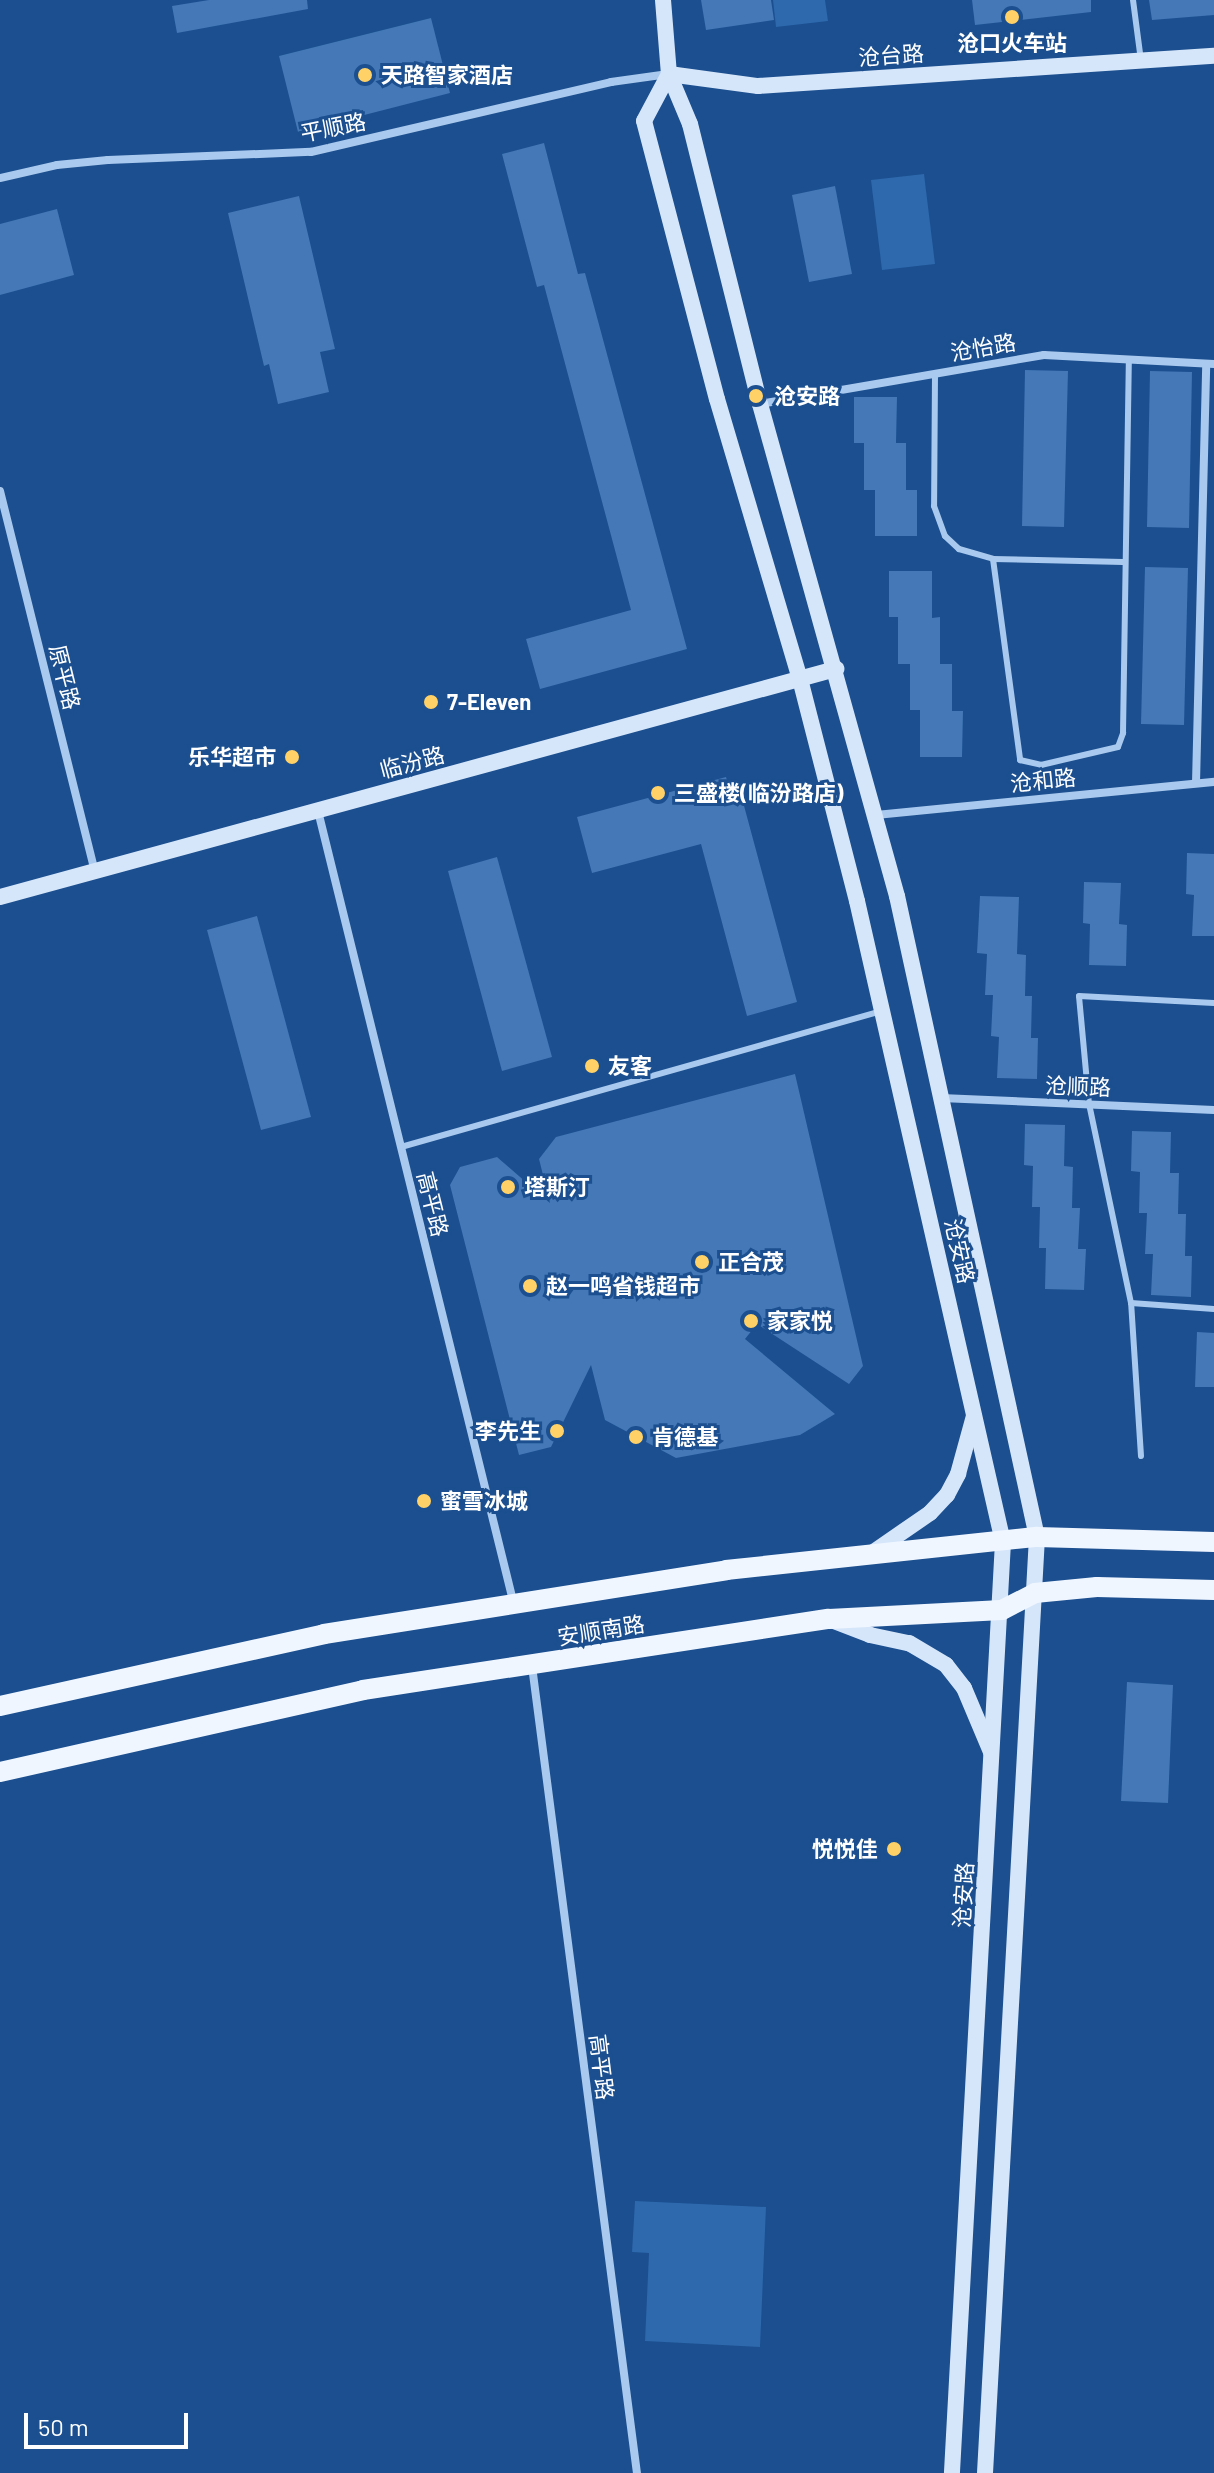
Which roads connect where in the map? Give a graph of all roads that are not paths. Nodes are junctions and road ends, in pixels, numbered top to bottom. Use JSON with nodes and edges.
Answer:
{"nodes":[{"id":1,"x":663,"y":0,"type":"edge"},
{"id":2,"x":1133,"y":0,"type":"edge"},
{"id":3,"x":1214,"y":56,"type":"edge"},
{"id":4,"x":1141,"y":61,"type":"junction"},
{"id":5,"x":669,"y":74,"type":"junction"},
{"id":6,"x":0,"y":178,"type":"edge"},
{"id":7,"x":1129,"y":359,"type":"junction"},
{"id":8,"x":1210,"y":364,"type":"edge"},
{"id":9,"x":935,"y":374,"type":"junction"},
{"id":10,"x":760,"y":404,"type":"junction"},
{"id":11,"x":0,"y":491,"type":"edge"},
{"id":12,"x":993,"y":559,"type":"junction"},
{"id":13,"x":1123,"y":562,"type":"junction"},
{"id":14,"x":836,"y":669,"type":"junction"},
{"id":15,"x":800,"y":679,"type":"junction"},
{"id":16,"x":1214,"y":782,"type":"edge"},
{"id":17,"x":1196,"y":783,"type":"junction"},
{"id":18,"x":318,"y":811,"type":"junction"},
{"id":19,"x":876,"y":815,"type":"junction"},
{"id":20,"x":95,"y":871,"type":"junction"},
{"id":21,"x":0,"y":897,"type":"edge"},
{"id":22,"x":1214,"y":1003,"type":"edge"},
{"id":23,"x":882,"y":1011,"type":"junction"},
{"id":24,"x":940,"y":1098,"type":"junction"},
{"id":25,"x":1089,"y":1104,"type":"junction"},
{"id":26,"x":1214,"y":1110,"type":"edge"},
{"id":27,"x":401,"y":1147,"type":"junction"},
{"id":28,"x":1131,"y":1303,"type":"junction"},
{"id":29,"x":1214,"y":1309,"type":"edge"},
{"id":30,"x":975,"y":1414,"type":"junction"},
{"id":31,"x":1141,"y":1456,"type":"dead end"},
{"id":32,"x":1037,"y":1537,"type":"junction"},
{"id":33,"x":1003,"y":1542,"type":"junction"},
{"id":34,"x":1214,"y":1542,"type":"edge"},
{"id":35,"x":872,"y":1553,"type":"junction"},
{"id":36,"x":1214,"y":1590,"type":"edge"},
{"id":37,"x":1035,"y":1593,"type":"junction"},
{"id":38,"x":514,"y":1606,"type":"junction"},
{"id":39,"x":1002,"y":1610,"type":"junction"},
{"id":40,"x":829,"y":1619,"type":"junction"},
{"id":41,"x":532,"y":1665,"type":"junction"},
{"id":42,"x":0,"y":1706,"type":"edge"},
{"id":43,"x":993,"y":1756,"type":"junction"},
{"id":44,"x":0,"y":1772,"type":"edge"},
{"id":45,"x":637,"y":2473,"type":"edge"},
{"id":46,"x":952,"y":2473,"type":"edge"},
{"id":47,"x":985,"y":2473,"type":"edge"}],
"edges":[{"from":1,"to":5,"type":"street","name":"沧安路"},
{"from":2,"to":4,"type":"lane"},
{"from":3,"to":4,"type":"street","name":"沧台路"},
{"from":4,"to":5,"type":"street","name":"沧台路"},
{"from":5,"to":6,"type":"street","name":"平顺路"},
{"from":5,"to":10,"type":"street","name":"沧安路"},
{"from":5,"to":15,"type":"street","name":"沧安路"},
{"from":7,"to":8,"type":"street","name":"沧怡路"},
{"from":7,"to":9,"type":"street","name":"沧怡路"},
{"from":7,"to":13,"type":"lane"},
{"from":8,"to":17,"type":"street"},
{"from":9,"to":10,"type":"street","name":"沧怡路"},
{"from":9,"to":12,"type":"lane"},
{"from":10,"to":14,"type":"street","name":"沧安路"},
{"from":11,"to":20,"type":"street","name":"原平路"},
{"from":12,"to":13,"type":"lane"},
{"from":12,"to":13,"type":"lane"},
{"from":14,"to":15,"type":"street","name":"临汾路"},
{"from":14,"to":19,"type":"street","name":"沧安路"},
{"from":15,"to":18,"type":"street","name":"临汾路"},
{"from":15,"to":23,"type":"street","name":"沧安路"},
{"from":16,"to":17,"type":"street","name":"沧和路"},
{"from":17,"to":19,"type":"street","name":"沧和路"},
{"from":18,"to":20,"type":"street","name":"临汾路"},
{"from":18,"to":27,"type":"street","name":"高平路"},
{"from":19,"to":24,"type":"street","name":"沧安路"},
{"from":20,"to":21,"type":"street","name":"临汾路"},
{"from":22,"to":25,"type":"lane"},
{"from":23,"to":27,"type":"lane"},
{"from":23,"to":30,"type":"street","name":"沧安路"},
{"from":24,"to":25,"type":"street","name":"沧顺路"},
{"from":24,"to":32,"type":"street","name":"沧安路"},
{"from":25,"to":26,"type":"street","name":"沧顺路"},
{"from":25,"to":28,"type":"lane"},
{"from":27,"to":38,"type":"street","name":"高平路"},
{"from":28,"to":29,"type":"lane"},
{"from":28,"to":31,"type":"lane"},
{"from":30,"to":33,"type":"street","name":"沧安路"},
{"from":30,"to":35,"type":"street"},
{"from":32,"to":33,"type":"main road","name":"安顺南路"},
{"from":32,"to":34,"type":"main road","name":"安顺南路"},
{"from":32,"to":37,"type":"street","name":"沧安路"},
{"from":33,"to":35,"type":"main road","name":"安顺南路"},
{"from":33,"to":39,"type":"street","name":"沧安路"},
{"from":35,"to":38,"type":"main road","name":"安顺南路"},
{"from":36,"to":37,"type":"main road","name":"安顺南路"},
{"from":37,"to":39,"type":"main road","name":"安顺南路"},
{"from":37,"to":47,"type":"street","name":"沧安路"},
{"from":38,"to":42,"type":"main road","name":"安顺南路"},
{"from":39,"to":40,"type":"main road","name":"安顺南路"},
{"from":39,"to":43,"type":"street","name":"沧安路"},
{"from":40,"to":41,"type":"main road","name":"安顺南路"},
{"from":40,"to":43,"type":"street"},
{"from":41,"to":44,"type":"main road","name":"安顺南路"},
{"from":41,"to":45,"type":"street","name":"高平路"},
{"from":43,"to":46,"type":"street","name":"沧安路"}]}
